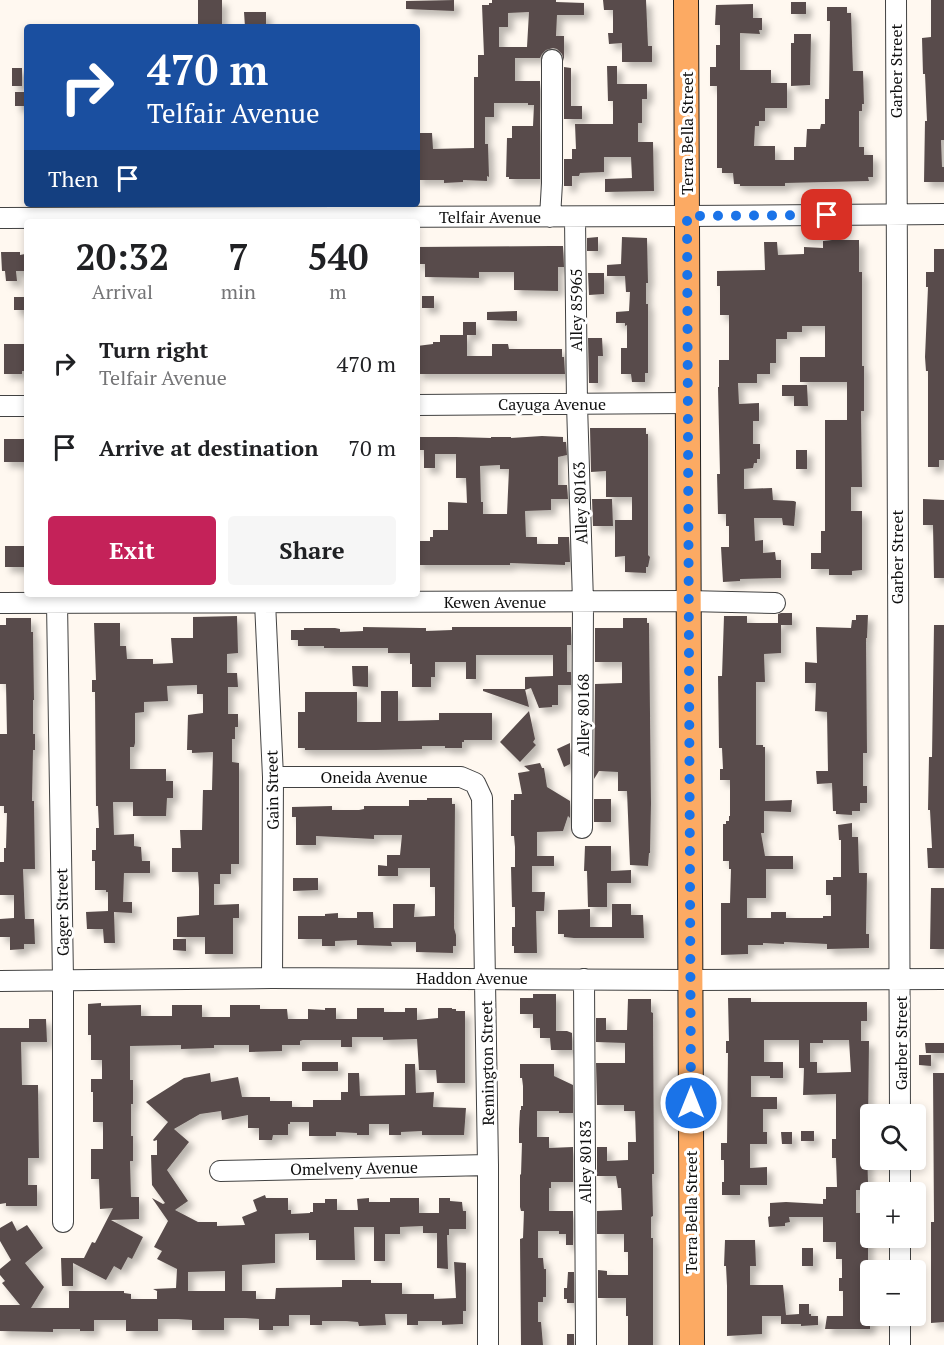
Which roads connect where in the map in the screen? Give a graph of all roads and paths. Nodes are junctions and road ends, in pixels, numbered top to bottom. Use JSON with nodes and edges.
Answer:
{"nodes":[{"id":1,"x":686,"y":0,"type":"edge"},
{"id":2,"x":896,"y":0,"type":"edge"},
{"id":3,"x":552,"y":60,"type":"dead end"},
{"id":4,"x":182,"y":211,"type":"edge"},
{"id":5,"x":242,"y":211,"type":"edge"},
{"id":6,"x":326,"y":211,"type":"edge"},
{"id":7,"x":408,"y":211,"type":"edge"},
{"id":8,"x":944,"y":213,"type":"edge"},
{"id":9,"x":897,"y":214,"type":"junction"},
{"id":10,"x":687,"y":216,"type":"junction"},
{"id":11,"x":550,"y":217,"type":"junction"},
{"id":12,"x":575,"y":217,"type":"junction"},
{"id":13,"x":0,"y":218,"type":"edge"},
{"id":14,"x":577,"y":404,"type":"junction"},
{"id":15,"x":688,"y":404,"type":"junction"},
{"id":16,"x":420,"y":405,"type":"edge"},
{"id":17,"x":0,"y":406,"type":"edge"},
{"id":18,"x":24,"y":406,"type":"edge"},
{"id":19,"x":688,"y":601,"type":"junction"},
{"id":20,"x":583,"y":602,"type":"junction"},
{"id":21,"x":0,"y":603,"type":"edge"},
{"id":22,"x":57,"y":603,"type":"junction"},
{"id":23,"x":265,"y":603,"type":"junction"},
{"id":24,"x":775,"y":603,"type":"dead end"},
{"id":25,"x":273,"y":777,"type":"junction"},
{"id":26,"x":475,"y":783,"type":"joint"},
{"id":27,"x":582,"y":828,"type":"dead end"},
{"id":28,"x":272,"y":978,"type":"junction"},
{"id":29,"x":485,"y":978,"type":"junction"},
{"id":30,"x":63,"y":979,"type":"junction"},
{"id":31,"x":584,"y":979,"type":"junction"},
{"id":32,"x":901,"y":979,"type":"junction"},
{"id":33,"x":944,"y":979,"type":"edge"},
{"id":34,"x":690,"y":980,"type":"junction"},
{"id":35,"x":0,"y":981,"type":"edge"},
{"id":36,"x":900,"y":1104,"type":"edge"},
{"id":37,"x":488,"y":1165,"type":"junction"},
{"id":38,"x":220,"y":1171,"type":"dead end"},
{"id":39,"x":63,"y":1222,"type":"dead end"},
{"id":40,"x":900,"y":1326,"type":"edge"},
{"id":41,"x":488,"y":1345,"type":"edge"},
{"id":42,"x":586,"y":1345,"type":"edge"},
{"id":43,"x":692,"y":1345,"type":"edge"},
{"id":44,"x":900,"y":1345,"type":"edge"}],
"edges":[{"from":1,"to":10,"type":"main road","name":"Terra Bella Street"},
{"from":2,"to":9,"type":"street","name":"Garber Street"},
{"from":3,"to":11,"type":"street"},
{"from":4,"to":5,"type":"street","name":"Telfair Avenue"},
{"from":4,"to":13,"type":"street","name":"Telfair Avenue"},
{"from":5,"to":6,"type":"street","name":"Telfair Avenue"},
{"from":6,"to":7,"type":"street","name":"Telfair Avenue"},
{"from":7,"to":11,"type":"street","name":"Telfair Avenue"},
{"from":8,"to":9,"type":"street","name":"Telfair Avenue"},
{"from":9,"to":10,"type":"street","name":"Telfair Avenue"},
{"from":9,"to":32,"type":"street","name":"Garber Street"},
{"from":10,"to":12,"type":"street","name":"Telfair Avenue"},
{"from":10,"to":15,"type":"main road","name":"Terra Bella Street"},
{"from":11,"to":12,"type":"street","name":"Telfair Avenue"},
{"from":12,"to":14,"type":"street","name":"Alley 85965"},
{"from":14,"to":15,"type":"street","name":"Cayuga Avenue"},
{"from":14,"to":16,"type":"street","name":"Cayuga Avenue"},
{"from":14,"to":20,"type":"street","name":"Alley 80163"},
{"from":15,"to":19,"type":"main road","name":"Terra Bella Street"},
{"from":17,"to":18,"type":"street"},
{"from":19,"to":20,"type":"street","name":"Kewen Avenue"},
{"from":19,"to":24,"type":"street","name":"Kewen Avenue"},
{"from":19,"to":34,"type":"main road","name":"Terra Bella Street"},
{"from":20,"to":23,"type":"street","name":"Kewen Avenue"},
{"from":20,"to":27,"type":"street","name":"Alley 80168"},
{"from":21,"to":22,"type":"street","name":"Kewen Avenue"},
{"from":22,"to":23,"type":"street","name":"Kewen Avenue"},
{"from":22,"to":30,"type":"street","name":"Gager Street"},
{"from":23,"to":25,"type":"street","name":"Gain Street"},
{"from":25,"to":26,"type":"street","name":"Oneida Avenue"},
{"from":25,"to":28,"type":"street","name":"Gain Street"},
{"from":26,"to":29,"type":"street","name":"Remington Street"},
{"from":28,"to":29,"type":"street","name":"Haddon Avenue"},
{"from":28,"to":30,"type":"street","name":"Haddon Avenue"},
{"from":29,"to":31,"type":"street","name":"Haddon Avenue"},
{"from":29,"to":37,"type":"street","name":"Remington Street"},
{"from":30,"to":35,"type":"street","name":"Haddon Avenue"},
{"from":30,"to":39,"type":"street","name":"Gager Street"},
{"from":31,"to":34,"type":"street","name":"Haddon Avenue"},
{"from":31,"to":42,"type":"street","name":"Alley 80183"},
{"from":32,"to":33,"type":"street","name":"Haddon Avenue"},
{"from":32,"to":34,"type":"street","name":"Haddon Avenue"},
{"from":32,"to":36,"type":"street","name":"Garber Street"},
{"from":34,"to":43,"type":"main road","name":"Terra Bella Street"},
{"from":37,"to":38,"type":"street","name":"Omelveny Avenue"},
{"from":37,"to":41,"type":"street","name":"Remington Street"},
{"from":40,"to":44,"type":"street"}]}
